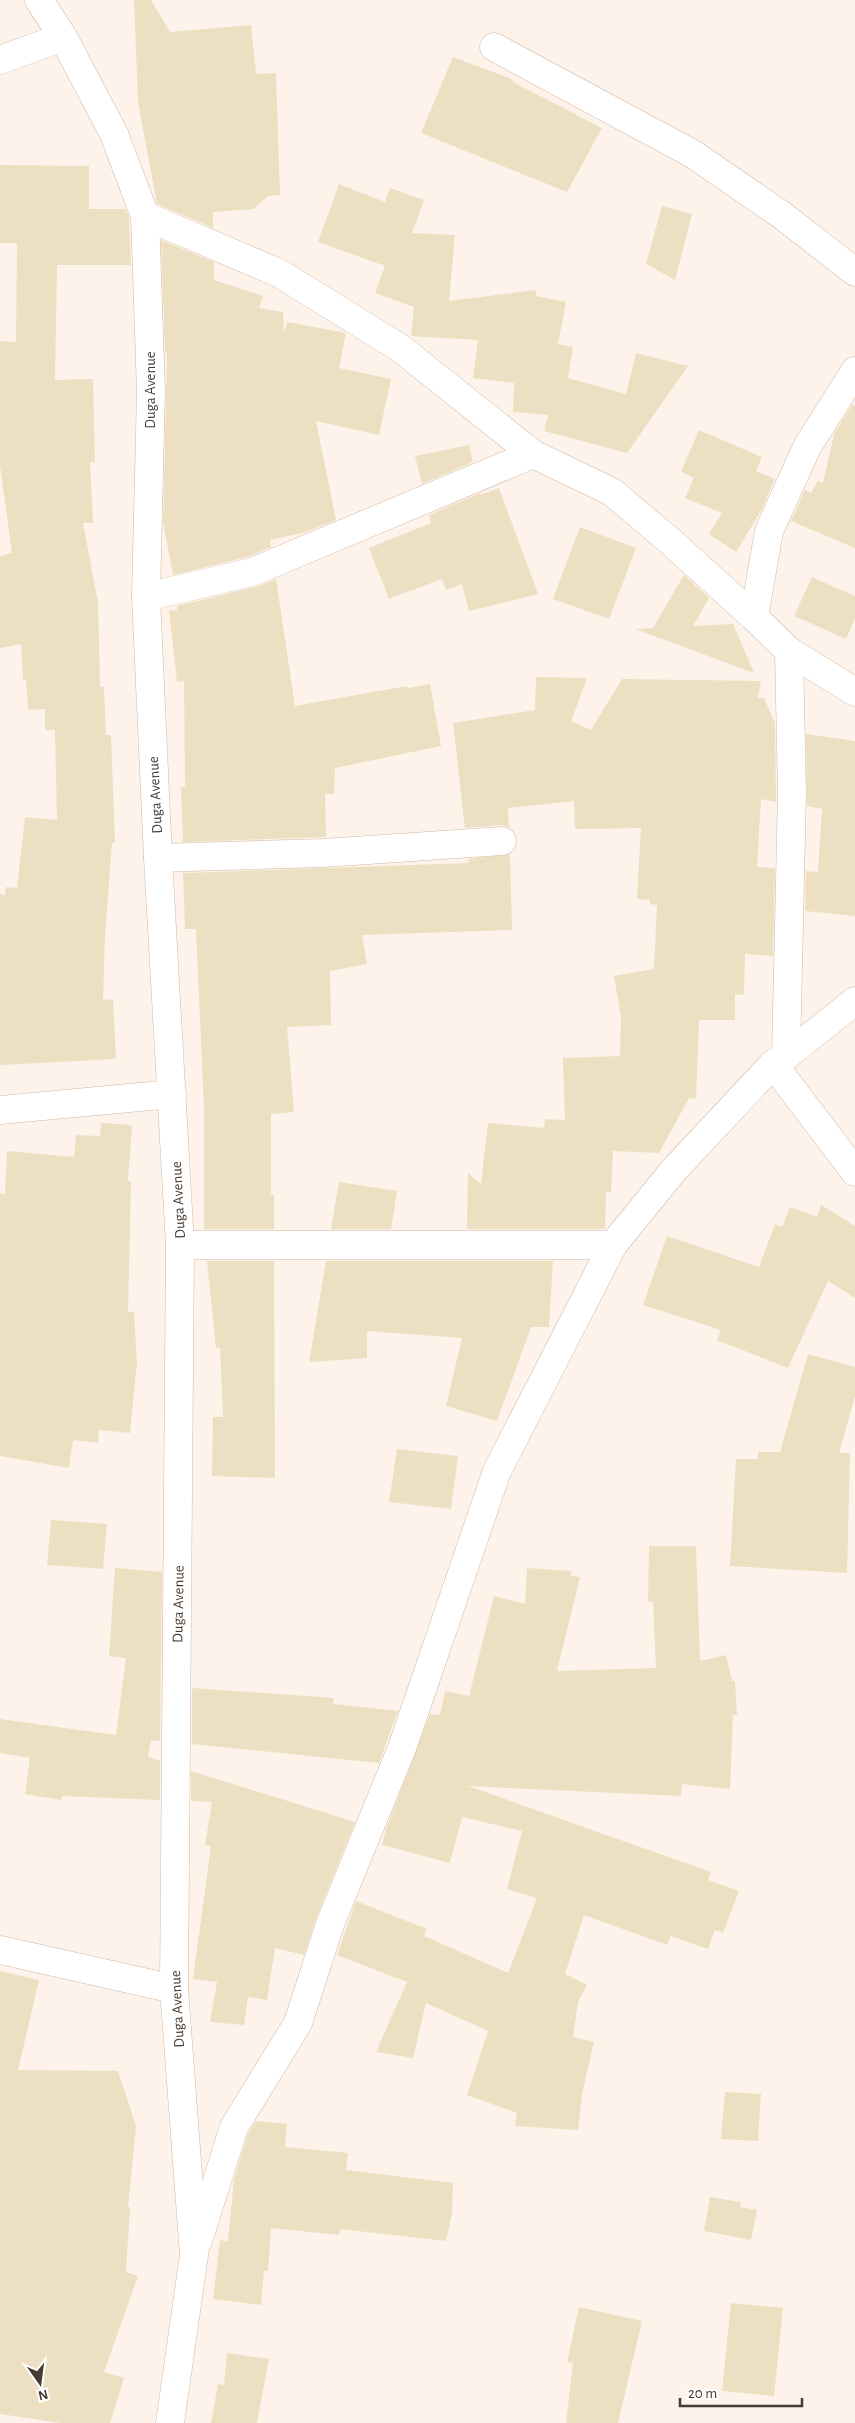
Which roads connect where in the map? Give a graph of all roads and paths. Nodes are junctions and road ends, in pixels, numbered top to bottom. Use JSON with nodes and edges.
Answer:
{"nodes":[{"id":1,"x":39,"y":0,"type":"edge"},
{"id":2,"x":62,"y":37,"type":"junction"},
{"id":3,"x":494,"y":47,"type":"dead end"},
{"id":4,"x":0,"y":60,"type":"edge"},
{"id":5,"x":144,"y":216,"type":"junction"},
{"id":6,"x":855,"y":272,"type":"edge"},
{"id":7,"x":855,"y":371,"type":"edge"},
{"id":8,"x":533,"y":454,"type":"junction"},
{"id":9,"x":146,"y":597,"type":"junction"},
{"id":10,"x":754,"y":618,"type":"junction"},
{"id":11,"x":789,"y":651,"type":"junction"},
{"id":12,"x":855,"y":692,"type":"edge"},
{"id":13,"x":502,"y":841,"type":"dead end"},
{"id":14,"x":158,"y":858,"type":"junction"},
{"id":15,"x":855,"y":1001,"type":"edge"},
{"id":16,"x":780,"y":1060,"type":"junction"},
{"id":17,"x":172,"y":1094,"type":"junction"},
{"id":18,"x":0,"y":1110,"type":"edge"},
{"id":19,"x":855,"y":1172,"type":"edge"},
{"id":20,"x":180,"y":1245,"type":"junction"},
{"id":21,"x":613,"y":1245,"type":"junction"},
{"id":22,"x":0,"y":1950,"type":"edge"},
{"id":23,"x":174,"y":1989,"type":"junction"},
{"id":24,"x":194,"y":2256,"type":"junction"},
{"id":25,"x":170,"y":2423,"type":"edge"}],
"edges":[{"from":1,"to":2,"type":"street","name":"Duga Avenue"},
{"from":2,"to":4,"type":"street"},
{"from":2,"to":5,"type":"street","name":"Duga Avenue"},
{"from":3,"to":6,"type":"street"},
{"from":5,"to":8,"type":"street"},
{"from":5,"to":9,"type":"street","name":"Duga Avenue"},
{"from":7,"to":10,"type":"street"},
{"from":8,"to":9,"type":"street"},
{"from":8,"to":10,"type":"street"},
{"from":9,"to":14,"type":"street","name":"Duga Avenue"},
{"from":10,"to":11,"type":"street"},
{"from":11,"to":12,"type":"street"},
{"from":11,"to":16,"type":"street"},
{"from":13,"to":14,"type":"street"},
{"from":14,"to":17,"type":"street","name":"Duga Avenue"},
{"from":15,"to":16,"type":"street"},
{"from":16,"to":19,"type":"street"},
{"from":16,"to":21,"type":"street"},
{"from":17,"to":18,"type":"street"},
{"from":17,"to":20,"type":"street","name":"Duga Avenue"},
{"from":20,"to":21,"type":"street"},
{"from":20,"to":23,"type":"street","name":"Duga Avenue"},
{"from":21,"to":24,"type":"street"},
{"from":22,"to":23,"type":"street"},
{"from":23,"to":24,"type":"street","name":"Duga Avenue"},
{"from":24,"to":25,"type":"street","name":"Duga Avenue"}]}
